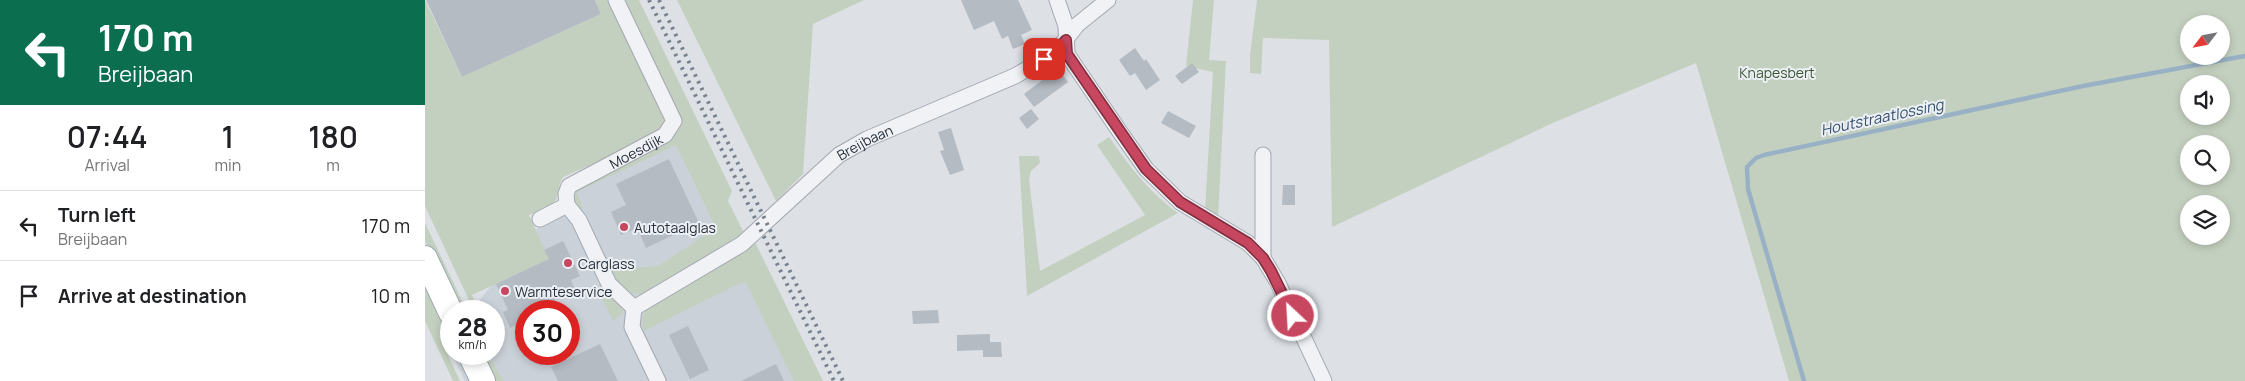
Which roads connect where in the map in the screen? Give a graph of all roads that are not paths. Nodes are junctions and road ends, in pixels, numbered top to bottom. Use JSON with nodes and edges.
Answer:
{"nodes":[{"id":1,"x":616,"y":0,"type":"edge"},
{"id":2,"x":1057,"y":0,"type":"edge"},
{"id":3,"x":1108,"y":0,"type":"edge"},
{"id":4,"x":1066,"y":40,"type":"junction"},
{"id":5,"x":1263,"y":155,"type":"dead end"},
{"id":6,"x":567,"y":205,"type":"junction"},
{"id":7,"x":540,"y":219,"type":"dead end"},
{"id":8,"x":425,"y":258,"type":"edge"},
{"id":9,"x":1263,"y":258,"type":"junction"},
{"id":10,"x":445,"y":300,"type":"edge"},
{"id":11,"x":634,"y":308,"type":"junction"},
{"id":12,"x":475,"y":365,"type":"edge"},
{"id":13,"x":483,"y":381,"type":"edge"},
{"id":14,"x":658,"y":381,"type":"edge"},
{"id":15,"x":1324,"y":381,"type":"edge"}],
"edges":[{"from":1,"to":6,"type":"street","name":"Moesdijk"},
{"from":2,"to":4,"type":"street"},
{"from":3,"to":4,"type":"street","name":"Breijbaan"},
{"from":4,"to":9,"type":"street"},
{"from":4,"to":11,"type":"street","name":"Breijbaan"},
{"from":5,"to":9,"type":"street"},
{"from":6,"to":7,"type":"street"},
{"from":6,"to":11,"type":"street"},
{"from":8,"to":10,"type":"main road"},
{"from":9,"to":15,"type":"street"},
{"from":11,"to":14,"type":"street"},
{"from":12,"to":13,"type":"main road"}]}
